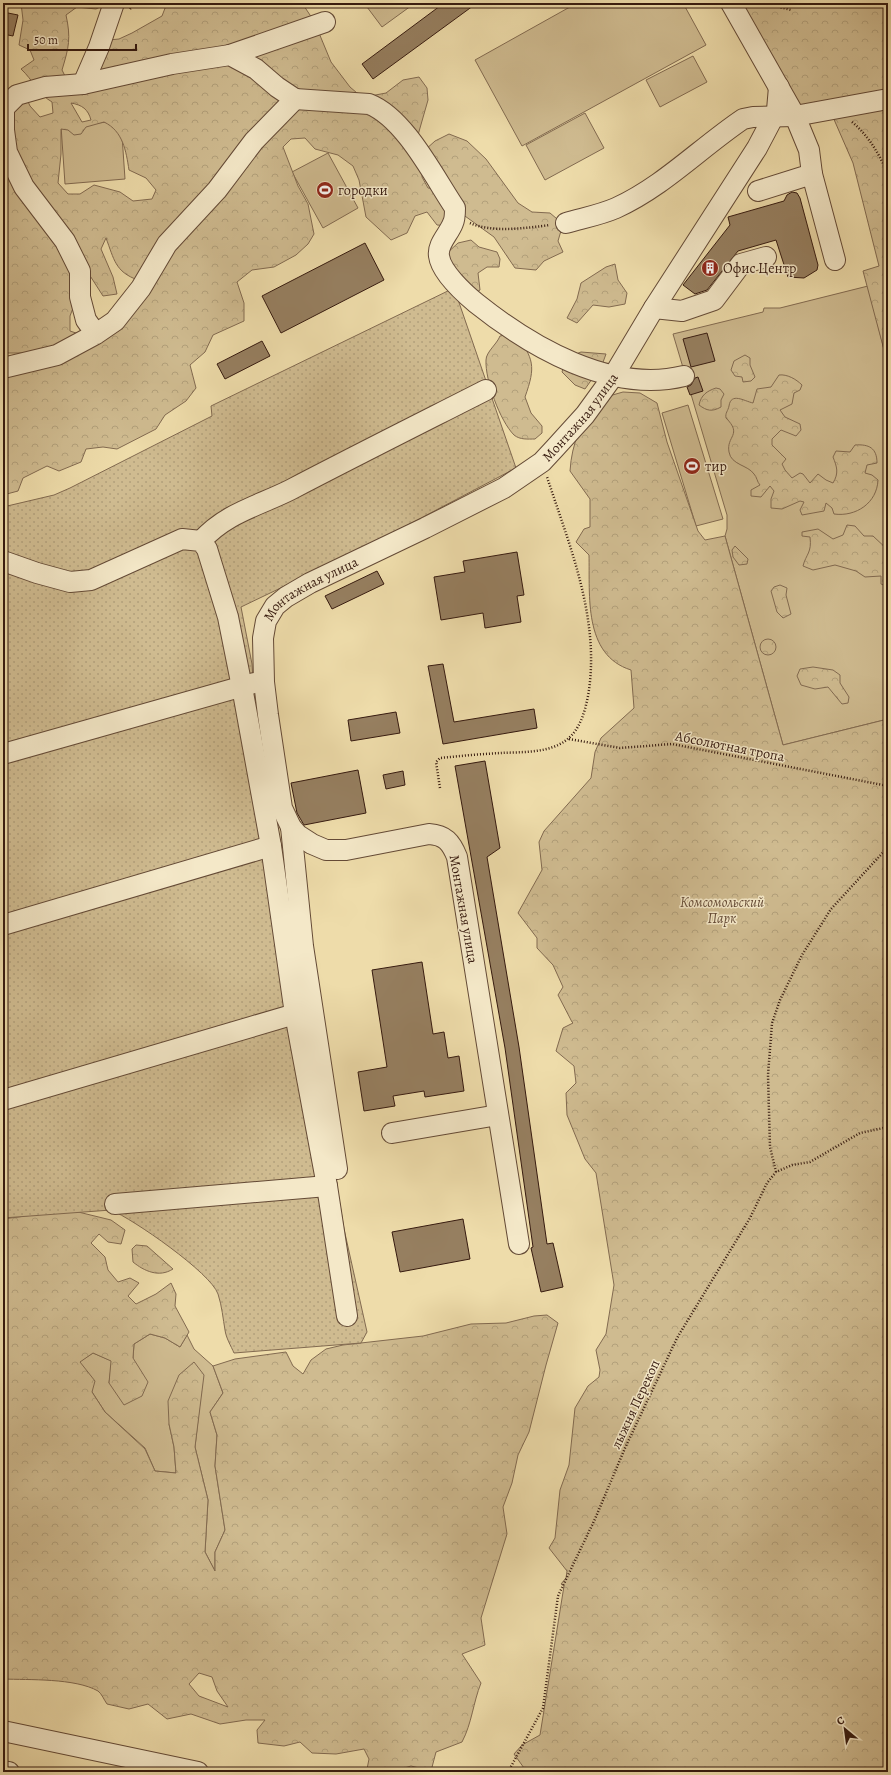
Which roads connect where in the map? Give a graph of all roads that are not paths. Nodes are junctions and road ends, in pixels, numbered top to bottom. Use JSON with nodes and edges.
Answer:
{"nodes":[{"id":1,"x":114,"y":3,"type":"edge"},
{"id":2,"x":731,"y":3,"type":"edge"},
{"id":3,"x":326,"y":22,"type":"dead end"},
{"id":4,"x":230,"y":55,"type":"junction"},
{"id":5,"x":83,"y":84,"type":"junction"},
{"id":6,"x":779,"y":87,"type":"junction"},
{"id":7,"x":295,"y":99,"type":"junction"},
{"id":8,"x":888,"y":99,"type":"edge"},
{"id":9,"x":4,"y":108,"type":"edge"},
{"id":10,"x":774,"y":116,"type":"junction"},
{"id":11,"x":795,"y":116,"type":"junction"},
{"id":12,"x":812,"y":174,"type":"junction"},
{"id":13,"x":758,"y":191,"type":"dead end"},
{"id":14,"x":566,"y":223,"type":"road end"},
{"id":15,"x":766,"y":257,"type":"dead end"},
{"id":16,"x":835,"y":260,"type":"dead end"},
{"id":17,"x":654,"y":308,"type":"junction"},
{"id":18,"x":96,"y":334,"type":"junction"},
{"id":19,"x":3,"y":368,"type":"edge"},
{"id":20,"x":614,"y":376,"type":"junction"},
{"id":21,"x":684,"y":376,"type":"dead end"},
{"id":22,"x":486,"y":390,"type":"dead end"},
{"id":23,"x":201,"y":541,"type":"junction"},
{"id":24,"x":3,"y":561,"type":"edge"},
{"id":25,"x":264,"y":682,"type":"junction"},
{"id":26,"x":242,"y":687,"type":"junction"},
{"id":27,"x":3,"y":754,"type":"edge"},
{"id":28,"x":291,"y":827,"type":"junction"},
{"id":29,"x":271,"y":846,"type":"junction"},
{"id":30,"x":3,"y":926,"type":"edge"},
{"id":31,"x":295,"y":1014,"type":"junction"},
{"id":32,"x":3,"y":1100,"type":"edge"},
{"id":33,"x":498,"y":1115,"type":"junction"},
{"id":34,"x":392,"y":1133,"type":"dead end"},
{"id":35,"x":327,"y":1186,"type":"junction"},
{"id":36,"x":114,"y":1204,"type":"dead end"},
{"id":37,"x":519,"y":1244,"type":"dead end"},
{"id":38,"x":351,"y":1256,"type":"dead end"},
{"id":39,"x":347,"y":1316,"type":"dead end"},
{"id":40,"x":3,"y":1731,"type":"edge"},
{"id":41,"x":3,"y":1771,"type":"edge"},
{"id":42,"x":9,"y":1772,"type":"edge"},
{"id":43,"x":198,"y":1772,"type":"edge"}],
"edges":[{"from":1,"to":5,"type":"street"},
{"from":2,"to":6,"type":"street"},
{"from":3,"to":4,"type":"street"},
{"from":4,"to":5,"type":"street"},
{"from":4,"to":7,"type":"street"},
{"from":5,"to":9,"type":"street"},
{"from":6,"to":10,"type":"street","name":"Монтажная улица"},
{"from":6,"to":11,"type":"street"},
{"from":7,"to":18,"type":"street"},
{"from":7,"to":20,"type":"street"},
{"from":8,"to":11,"type":"street"},
{"from":9,"to":18,"type":"street"},
{"from":10,"to":11,"type":"street"},
{"from":10,"to":14,"type":"street"},
{"from":10,"to":17,"type":"street","name":"Монтажная улица"},
{"from":11,"to":12,"type":"street"},
{"from":12,"to":13,"type":"street"},
{"from":12,"to":16,"type":"street"},
{"from":15,"to":17,"type":"street"},
{"from":17,"to":20,"type":"street","name":"Монтажная улица"},
{"from":18,"to":19,"type":"street"},
{"from":20,"to":21,"type":"street"},
{"from":20,"to":25,"type":"street","name":"Монтажная улица"},
{"from":22,"to":23,"type":"street"},
{"from":23,"to":24,"type":"street"},
{"from":23,"to":26,"type":"street"},
{"from":25,"to":26,"type":"street"},
{"from":25,"to":28,"type":"street","name":"Монтажная улица"},
{"from":26,"to":27,"type":"street"},
{"from":26,"to":29,"type":"street"},
{"from":28,"to":33,"type":"street","name":"Монтажная улица"},
{"from":28,"to":38,"type":"street"},
{"from":29,"to":30,"type":"street"},
{"from":29,"to":31,"type":"street"},
{"from":31,"to":32,"type":"street"},
{"from":31,"to":35,"type":"street"},
{"from":33,"to":34,"type":"street"},
{"from":33,"to":37,"type":"street","name":"Монтажная улица"},
{"from":35,"to":36,"type":"street"},
{"from":35,"to":39,"type":"street"},
{"from":40,"to":43,"type":"street"},
{"from":41,"to":42,"type":"street"}]}
